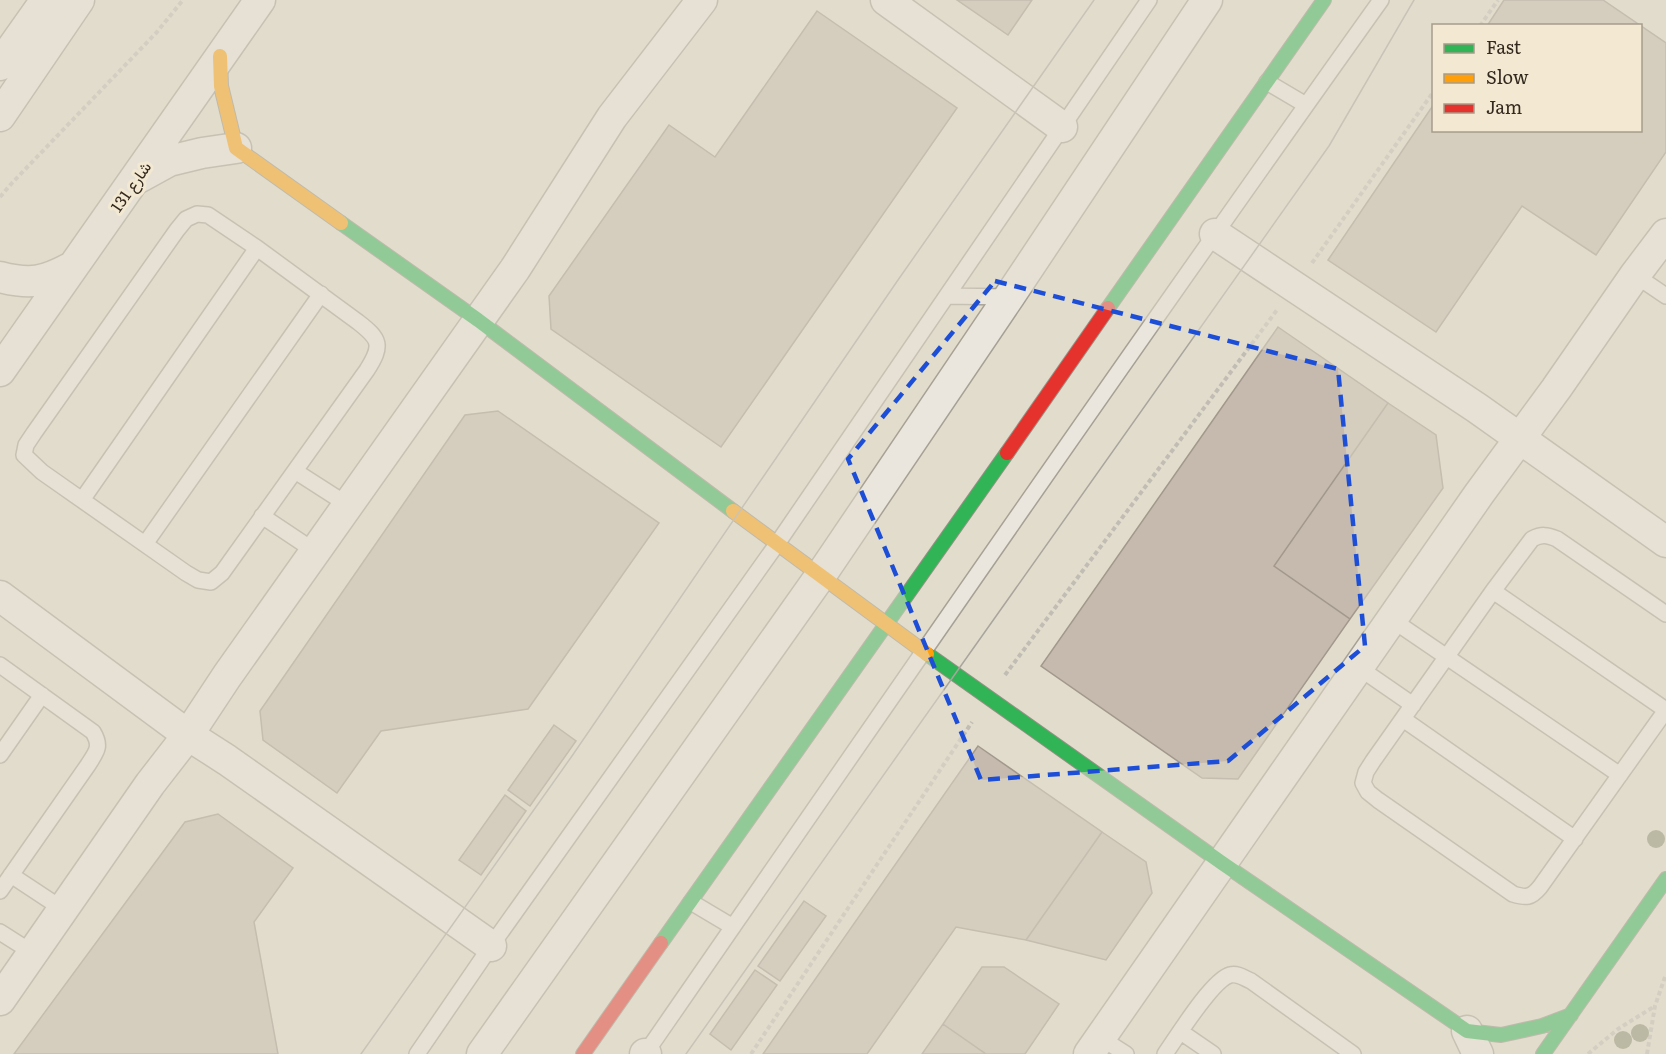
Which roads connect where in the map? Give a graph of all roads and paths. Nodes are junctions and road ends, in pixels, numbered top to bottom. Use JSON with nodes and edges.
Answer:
{"nodes":[{"id":1,"x":46,"y":0,"type":"edge"},
{"id":2,"x":79,"y":0,"type":"edge"},
{"id":3,"x":183,"y":0,"type":"edge"},
{"id":4,"x":260,"y":0,"type":"edge"},
{"id":5,"x":702,"y":0,"type":"edge"},
{"id":6,"x":886,"y":0,"type":"edge"},
{"id":7,"x":1149,"y":0,"type":"edge"},
{"id":8,"x":1207,"y":0,"type":"edge"},
{"id":9,"x":1324,"y":0,"type":"edge"},
{"id":10,"x":1381,"y":0,"type":"edge"},
{"id":11,"x":1498,"y":0,"type":"edge"},
{"id":12,"x":1481,"y":24,"type":"edge"},
{"id":13,"x":220,"y":56,"type":"junction"},
{"id":14,"x":0,"y":64,"type":"edge"},
{"id":15,"x":1267,"y":82,"type":"junction"},
{"id":16,"x":1432,"y":94,"type":"edge"},
{"id":17,"x":1306,"y":105,"type":"junction"},
{"id":18,"x":0,"y":116,"type":"edge"},
{"id":19,"x":1062,"y":127,"type":"junction"},
{"id":20,"x":236,"y":148,"type":"junction"},
{"id":21,"x":136,"y":179,"type":"junction"},
{"id":22,"x":0,"y":197,"type":"edge"},
{"id":23,"x":1215,"y":234,"type":"junction"},
{"id":24,"x":1666,"y":234,"type":"edge"},
{"id":25,"x":257,"y":248,"type":"junction"},
{"id":26,"x":72,"y":267,"type":"junction"},
{"id":27,"x":1635,"y":275,"type":"junction"},
{"id":28,"x":0,"y":277,"type":"edge"},
{"id":29,"x":1295,"y":287,"type":"junction"},
{"id":30,"x":321,"y":294,"type":"junction"},
{"id":31,"x":947,"y":296,"type":"junction"},
{"id":32,"x":1666,"y":296,"type":"edge"},
{"id":33,"x":1010,"y":297,"type":"junction"},
{"id":34,"x":478,"y":320,"type":"junction"},
{"id":35,"x":0,"y":370,"type":"edge"},
{"id":36,"x":1520,"y":437,"type":"junction"},
{"id":37,"x":295,"y":471,"type":"junction"},
{"id":38,"x":82,"y":500,"type":"junction"},
{"id":39,"x":348,"y":505,"type":"junction"},
{"id":40,"x":262,"y":516,"type":"junction"},
{"id":41,"x":1666,"y":542,"type":"edge"},
{"id":42,"x":145,"y":544,"type":"junction"},
{"id":43,"x":777,"y":544,"type":"junction"},
{"id":44,"x":316,"y":552,"type":"junction"},
{"id":45,"x":820,"y":575,"type":"junction"},
{"id":46,"x":1493,"y":591,"type":"junction"},
{"id":47,"x":0,"y":596,"type":"edge"},
{"id":48,"x":1666,"y":614,"type":"edge"},
{"id":49,"x":1391,"y":619,"type":"junction"},
{"id":50,"x":888,"y":624,"type":"junction"},
{"id":51,"x":924,"y":650,"type":"junction"},
{"id":52,"x":1446,"y":657,"type":"junction"},
{"id":53,"x":0,"y":665,"type":"edge"},
{"id":54,"x":1358,"y":667,"type":"junction"},
{"id":55,"x":42,"y":695,"type":"junction"},
{"id":56,"x":988,"y":698,"type":"junction"},
{"id":57,"x":1413,"y":705,"type":"junction"},
{"id":58,"x":1666,"y":710,"type":"edge"},
{"id":59,"x":1403,"y":719,"type":"junction"},
{"id":60,"x":188,"y":735,"type":"junction"},
{"id":61,"x":0,"y":755,"type":"edge"},
{"id":62,"x":1620,"y":775,"type":"junction"},
{"id":63,"x":1575,"y":839,"type":"junction"},
{"id":64,"x":1222,"y":863,"type":"junction"},
{"id":65,"x":11,"y":875,"type":"junction"},
{"id":66,"x":1666,"y":879,"type":"edge"},
{"id":67,"x":0,"y":891,"type":"edge"},
{"id":68,"x":691,"y":902,"type":"junction"},
{"id":69,"x":64,"y":910,"type":"junction"},
{"id":70,"x":733,"y":927,"type":"junction"},
{"id":71,"x":0,"y":932,"type":"edge"},
{"id":72,"x":491,"y":946,"type":"junction"},
{"id":73,"x":33,"y":953,"type":"junction"},
{"id":74,"x":1666,"y":974,"type":"edge"},
{"id":75,"x":0,"y":1000,"type":"edge"},
{"id":76,"x":1655,"y":1006,"type":"junction"},
{"id":77,"x":1571,"y":1015,"type":"junction"},
{"id":78,"x":1181,"y":1032,"type":"junction"},
{"id":79,"x":1472,"y":1042,"type":"edge"},
{"id":80,"x":1095,"y":1046,"type":"edge"},
{"id":81,"x":417,"y":1054,"type":"edge"},
{"id":82,"x":482,"y":1054,"type":"edge"},
{"id":83,"x":583,"y":1054,"type":"edge"},
{"id":84,"x":645,"y":1054,"type":"edge"},
{"id":85,"x":751,"y":1054,"type":"edge"},
{"id":86,"x":1126,"y":1054,"type":"edge"},
{"id":87,"x":1165,"y":1054,"type":"edge"},
{"id":88,"x":1213,"y":1054,"type":"edge"},
{"id":89,"x":1353,"y":1054,"type":"edge"},
{"id":90,"x":1543,"y":1054,"type":"edge"},
{"id":91,"x":1587,"y":1054,"type":"edge"},
{"id":92,"x":1647,"y":1054,"type":"edge"}],
"edges":[{"from":1,"to":14,"type":"street"},
{"from":2,"to":18,"type":"street"},
{"from":3,"to":22,"type":"path"},
{"from":4,"to":13,"type":"street","name":"شارع 131"},
{"from":5,"to":34,"type":"street"},
{"from":6,"to":19,"type":"street"},
{"from":7,"to":19,"type":"lane"},
{"from":8,"to":33,"type":"street"},
{"from":9,"to":15,"type":"street"},
{"from":10,"to":17,"type":"lane"},
{"from":11,"to":12,"type":"path"},
{"from":13,"to":20,"type":"street"},
{"from":13,"to":21,"type":"street","name":"شارع 131"},
{"from":15,"to":17,"type":"lane"},
{"from":15,"to":50,"type":"street"},
{"from":16,"to":29,"type":"path"},
{"from":17,"to":23,"type":"lane"},
{"from":19,"to":31,"type":"lane"},
{"from":20,"to":21,"type":"street"},
{"from":20,"to":34,"type":"street"},
{"from":21,"to":26,"type":"street","name":"شارع 131"},
{"from":23,"to":29,"type":"street"},
{"from":23,"to":51,"type":"lane"},
{"from":24,"to":27,"type":"street"},
{"from":25,"to":30,"type":"lane"},
{"from":25,"to":38,"type":"lane"},
{"from":25,"to":38,"type":"lane"},
{"from":26,"to":28,"type":"street"},
{"from":26,"to":35,"type":"street","name":"شارع 131"},
{"from":27,"to":32,"type":"lane"},
{"from":27,"to":36,"type":"street"},
{"from":29,"to":36,"type":"street"},
{"from":29,"to":56,"type":"path"},
{"from":30,"to":37,"type":"lane"},
{"from":30,"to":42,"type":"lane"},
{"from":31,"to":33,"type":"lane"},
{"from":31,"to":43,"type":"lane"},
{"from":33,"to":45,"type":"street"},
{"from":34,"to":39,"type":"street"},
{"from":34,"to":43,"type":"street"},
{"from":36,"to":41,"type":"street"},
{"from":36,"to":49,"type":"street"},
{"from":37,"to":39,"type":"lane"},
{"from":37,"to":40,"type":"lane"},
{"from":38,"to":42,"type":"lane"},
{"from":39,"to":44,"type":"street"},
{"from":40,"to":42,"type":"lane"},
{"from":40,"to":44,"type":"lane"},
{"from":43,"to":45,"type":"street"},
{"from":43,"to":72,"type":"lane"},
{"from":44,"to":60,"type":"street"},
{"from":45,"to":50,"type":"street"},
{"from":45,"to":82,"type":"street"},
{"from":46,"to":48,"type":"lane"},
{"from":46,"to":52,"type":"lane"},
{"from":46,"to":58,"type":"lane"},
{"from":47,"to":60,"type":"street"},
{"from":49,"to":52,"type":"lane"},
{"from":49,"to":54,"type":"street"},
{"from":50,"to":51,"type":"street"},
{"from":50,"to":68,"type":"street"},
{"from":51,"to":56,"type":"street"},
{"from":51,"to":70,"type":"lane"},
{"from":52,"to":57,"type":"lane"},
{"from":52,"to":62,"type":"lane"},
{"from":53,"to":55,"type":"lane"},
{"from":54,"to":57,"type":"lane"},
{"from":54,"to":64,"type":"street"},
{"from":55,"to":61,"type":"lane"},
{"from":55,"to":65,"type":"lane"},
{"from":56,"to":64,"type":"street"},
{"from":56,"to":85,"type":"path"},
{"from":57,"to":59,"type":"lane"},
{"from":58,"to":62,"type":"lane"},
{"from":59,"to":63,"type":"lane"},
{"from":59,"to":63,"type":"lane"},
{"from":60,"to":69,"type":"street"},
{"from":60,"to":72,"type":"street"},
{"from":62,"to":63,"type":"lane"},
{"from":64,"to":79,"type":"street"},
{"from":64,"to":80,"type":"street"},
{"from":65,"to":67,"type":"lane"},
{"from":65,"to":69,"type":"lane"},
{"from":66,"to":77,"type":"street"},
{"from":68,"to":70,"type":"lane"},
{"from":68,"to":83,"type":"street"},
{"from":69,"to":73,"type":"street"},
{"from":70,"to":84,"type":"lane"},
{"from":71,"to":73,"type":"lane"},
{"from":72,"to":81,"type":"lane"},
{"from":73,"to":75,"type":"street"},
{"from":74,"to":76,"type":"path"},
{"from":76,"to":91,"type":"path"},
{"from":76,"to":92,"type":"path"},
{"from":77,"to":79,"type":"street"},
{"from":77,"to":90,"type":"street"},
{"from":78,"to":87,"type":"lane"},
{"from":78,"to":88,"type":"lane"},
{"from":78,"to":89,"type":"lane"},
{"from":80,"to":86,"type":"lane"}]}
